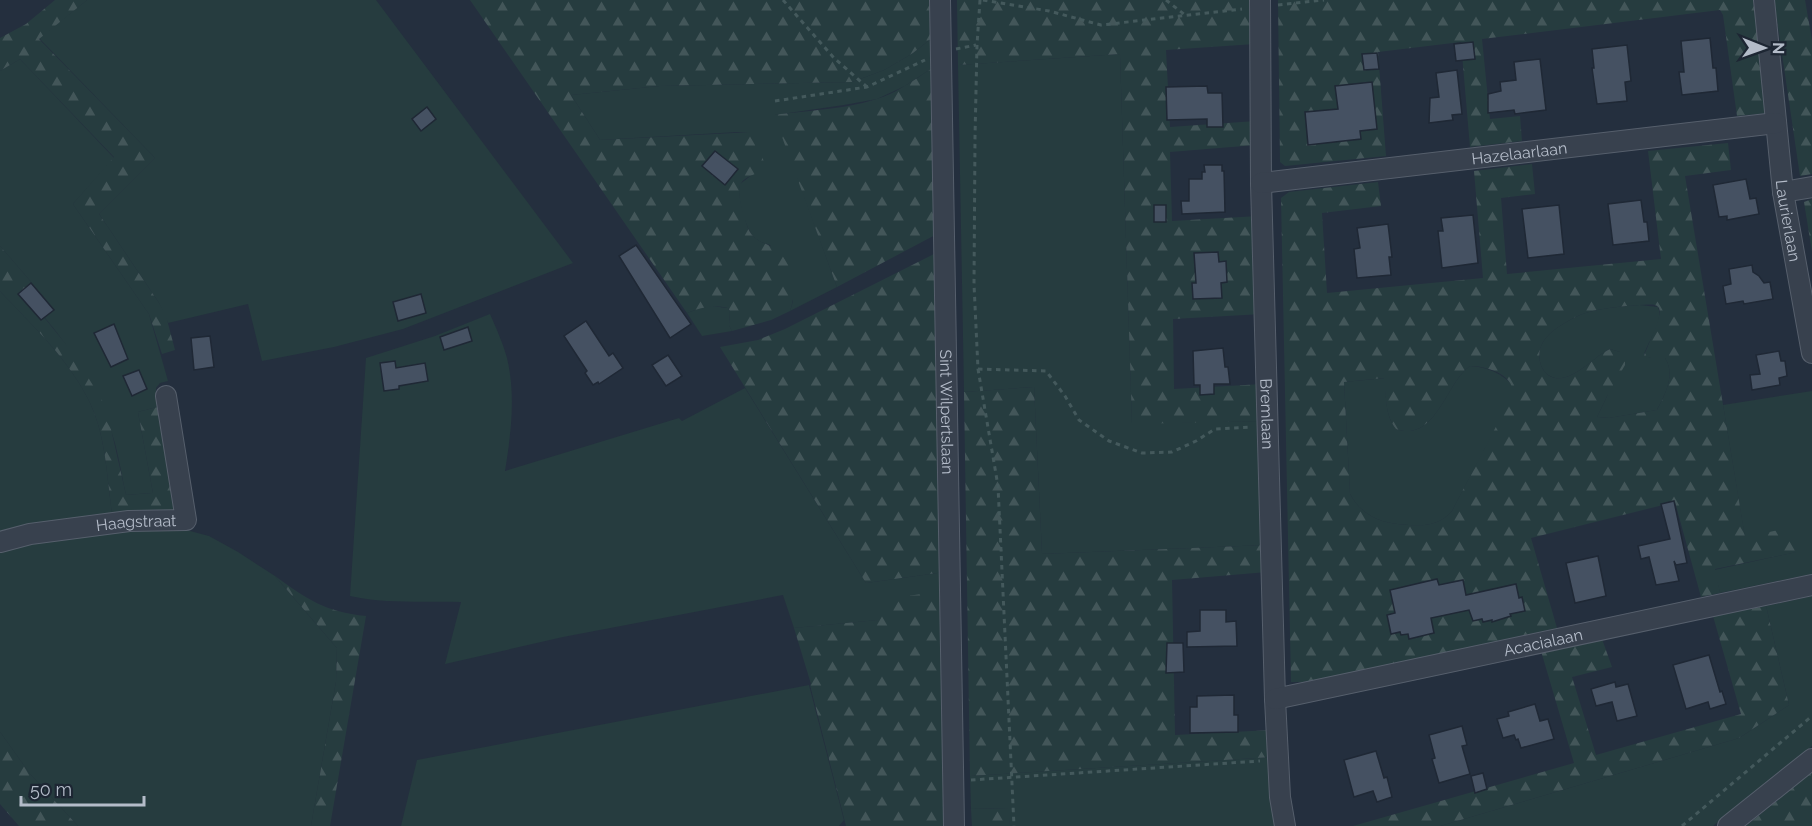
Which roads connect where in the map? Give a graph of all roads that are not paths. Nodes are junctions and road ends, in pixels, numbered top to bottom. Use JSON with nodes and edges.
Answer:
{"nodes":[{"id":1,"x":940,"y":0,"type":"edge"},
{"id":2,"x":1764,"y":0,"type":"edge"},
{"id":3,"x":1260,"y":4,"type":"edge"},
{"id":4,"x":1776,"y":123,"type":"junction"},
{"id":5,"x":1261,"y":183,"type":"junction"},
{"id":6,"x":1812,"y":187,"type":"edge"},
{"id":7,"x":1783,"y":192,"type":"junction"},
{"id":8,"x":1812,"y":353,"type":"edge"},
{"id":9,"x":166,"y":396,"type":"dead end"},
{"id":10,"x":0,"y":542,"type":"edge"},
{"id":11,"x":1812,"y":585,"type":"edge"},
{"id":12,"x":1275,"y":699,"type":"junction"},
{"id":13,"x":1812,"y":759,"type":"edge"},
{"id":14,"x":954,"y":826,"type":"edge"},
{"id":15,"x":1285,"y":826,"type":"edge"},
{"id":16,"x":1728,"y":826,"type":"edge"}],
"edges":[{"from":1,"to":14,"type":"street","name":"Sint Wilpertslaan"},
{"from":2,"to":4,"type":"street","name":"Laurierlaan"},
{"from":3,"to":5,"type":"street","name":"Bremlaan"},
{"from":4,"to":5,"type":"street","name":"Hazelaarlaan"},
{"from":4,"to":7,"type":"street","name":"Laurierlaan"},
{"from":5,"to":12,"type":"street","name":"Bremlaan"},
{"from":6,"to":7,"type":"street"},
{"from":7,"to":8,"type":"street","name":"Laurierlaan"},
{"from":9,"to":10,"type":"street","name":"Haagstraat"},
{"from":11,"to":12,"type":"street","name":"Acacialaan"},
{"from":12,"to":15,"type":"street","name":"Bremlaan"},
{"from":13,"to":16,"type":"street"}]}
